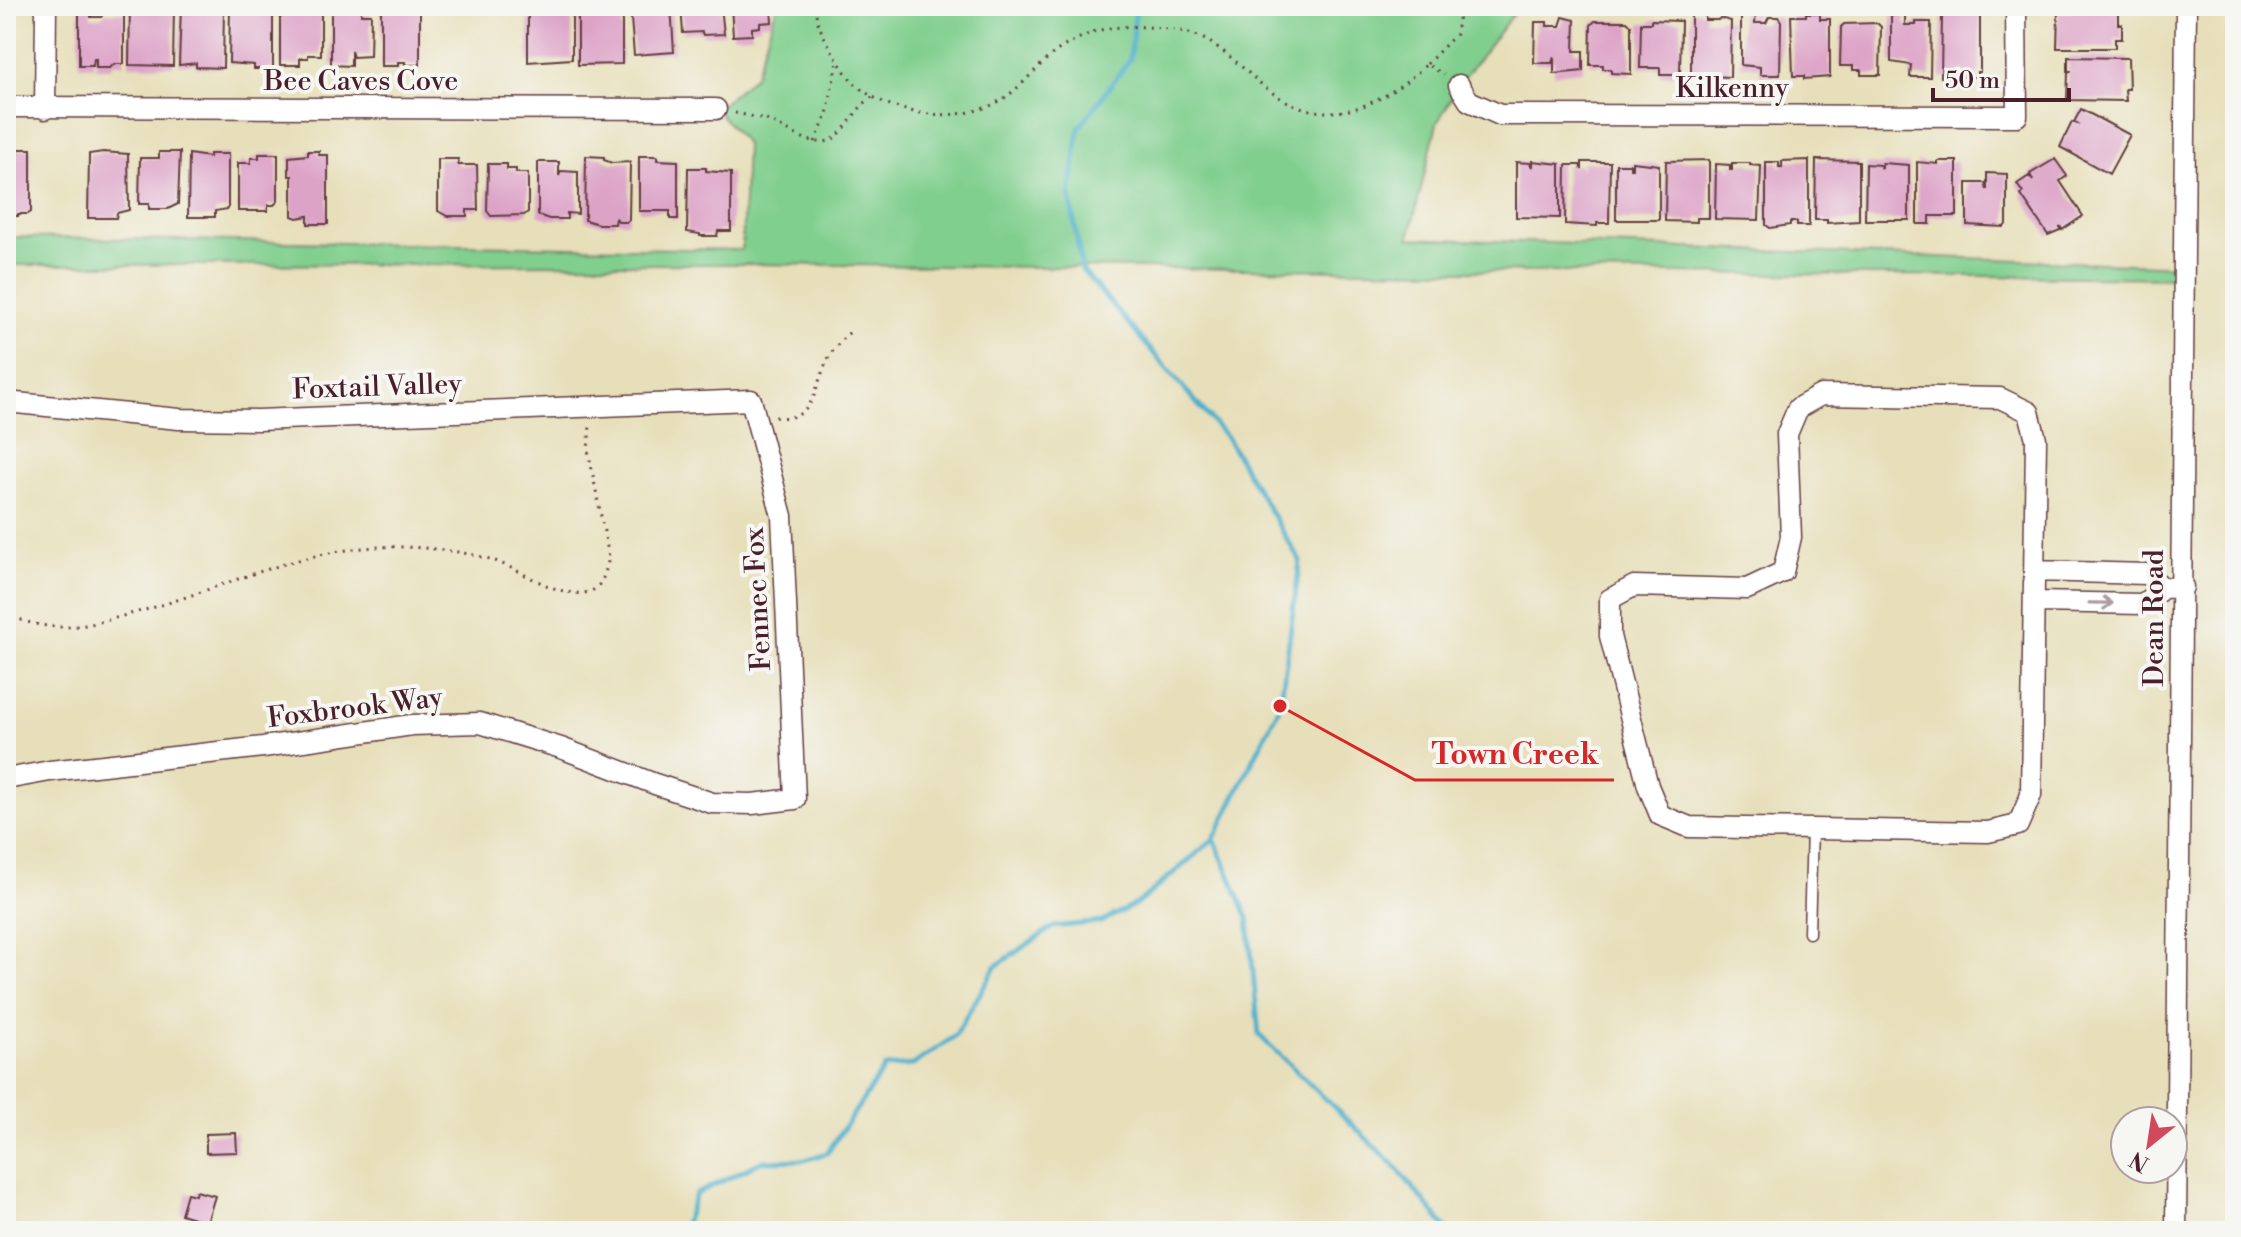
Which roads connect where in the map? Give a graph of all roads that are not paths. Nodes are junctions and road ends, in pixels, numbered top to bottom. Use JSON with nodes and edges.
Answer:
{"nodes":[{"id":1,"x":46,"y":6,"type":"edge"},
{"id":2,"x":2016,"y":6,"type":"edge"},
{"id":3,"x":2186,"y":6,"type":"edge"},
{"id":4,"x":1459,"y":85,"type":"road end"},
{"id":5,"x":6,"y":107,"type":"edge"},
{"id":6,"x":45,"y":109,"type":"junction"},
{"id":7,"x":716,"y":109,"type":"road end"},
{"id":8,"x":6,"y":402,"type":"edge"},
{"id":9,"x":753,"y":407,"type":"joint"},
{"id":10,"x":2034,"y":571,"type":"junction"},
{"id":11,"x":2173,"y":588,"type":"junction"},
{"id":12,"x":2034,"y":602,"type":"junction"},
{"id":13,"x":6,"y":779,"type":"edge"},
{"id":14,"x":795,"y":799,"type":"joint"},
{"id":15,"x":1812,"y":829,"type":"junction"},
{"id":16,"x":1809,"y":933,"type":"dead end"},
{"id":17,"x":2176,"y":1231,"type":"edge"}],
"edges":[{"from":1,"to":6,"type":"street"},
{"from":2,"to":4,"type":"street","name":"Kilkenny"},
{"from":3,"to":11,"type":"street","name":"Dean Road"},
{"from":5,"to":6,"type":"street","name":"Bee Caves Cove"},
{"from":6,"to":7,"type":"street","name":"Bee Caves Cove"},
{"from":8,"to":9,"type":"street","name":"Foxtail Valley"},
{"from":9,"to":14,"type":"street","name":"Fennec Fox"},
{"from":10,"to":11,"type":"street"},
{"from":10,"to":12,"type":"street"},
{"from":10,"to":15,"type":"street"},
{"from":12,"to":11,"type":"street","one_way":true},
{"from":11,"to":17,"type":"street","name":"Dean Road"},
{"from":12,"to":15,"type":"street"},
{"from":13,"to":14,"type":"street","name":"Foxbrook Way"},
{"from":15,"to":16,"type":"lane"}]}
